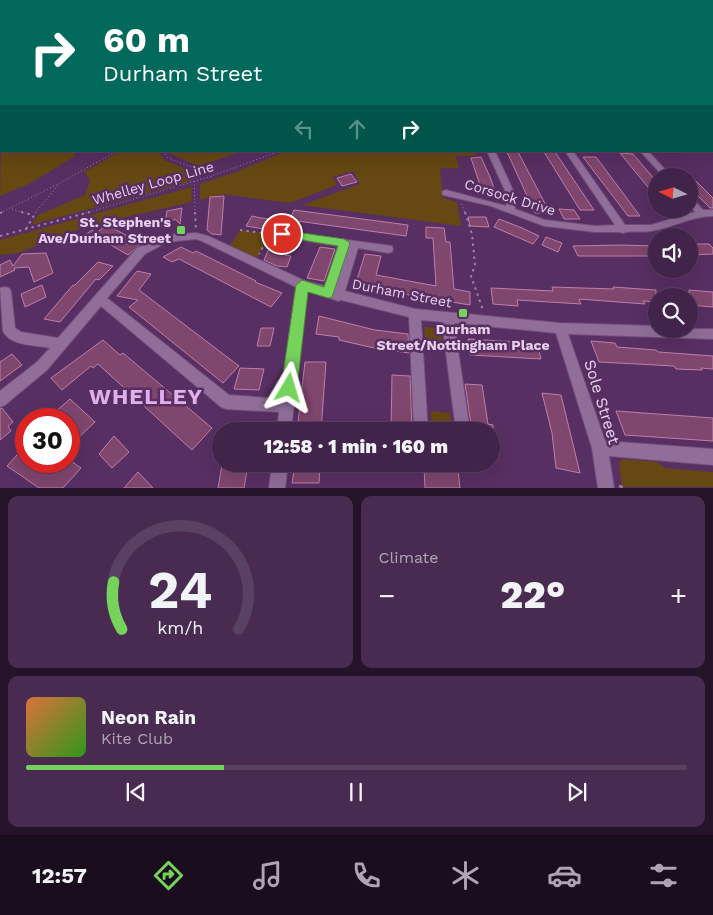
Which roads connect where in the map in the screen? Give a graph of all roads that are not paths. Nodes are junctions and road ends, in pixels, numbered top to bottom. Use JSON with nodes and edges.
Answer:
{"nodes":[{"id":1,"x":492,"y":152,"type":"edge"},
{"id":2,"x":572,"y":152,"type":"edge"},
{"id":3,"x":645,"y":152,"type":"edge"},
{"id":4,"x":660,"y":168,"type":"edge"},
{"id":5,"x":446,"y":193,"type":"dead end"},
{"id":6,"x":510,"y":210,"type":"junction"},
{"id":7,"x":698,"y":210,"type":"edge"},
{"id":8,"x":701,"y":213,"type":"junction"},
{"id":9,"x":713,"y":213,"type":"edge"},
{"id":10,"x":623,"y":230,"type":"junction"},
{"id":11,"x":282,"y":234,"type":"dead end"},
{"id":12,"x":349,"y":244,"type":"junction"},
{"id":13,"x":388,"y":249,"type":"dead end"},
{"id":14,"x":302,"y":285,"type":"junction"},
{"id":15,"x":6,"y":290,"type":"edge"},
{"id":16,"x":333,"y":294,"type":"junction"},
{"id":17,"x":100,"y":299,"type":"junction"},
{"id":18,"x":415,"y":314,"type":"junction"},
{"id":19,"x":448,"y":319,"type":"junction"},
{"id":20,"x":560,"y":328,"type":"junction"},
{"id":21,"x":713,"y":334,"type":"edge"},
{"id":22,"x":62,"y":344,"type":"junction"},
{"id":23,"x":0,"y":400,"type":"edge"},
{"id":24,"x":287,"y":406,"type":"junction"},
{"id":25,"x":285,"y":422,"type":"edge"},
{"id":26,"x":421,"y":422,"type":"edge"},
{"id":27,"x":461,"y":422,"type":"edge"},
{"id":28,"x":600,"y":448,"type":"junction"},
{"id":29,"x":713,"y":457,"type":"edge"},
{"id":30,"x":279,"y":472,"type":"edge"},
{"id":31,"x":277,"y":488,"type":"edge"},
{"id":32,"x":606,"y":488,"type":"edge"}],
"edges":[{"from":1,"to":6,"type":"street"},
{"from":2,"to":10,"type":"street"},
{"from":3,"to":4,"type":"street"},
{"from":5,"to":6,"type":"street","name":"Corsock Drive"},
{"from":6,"to":10,"type":"street","name":"Corsock Drive"},
{"from":7,"to":8,"type":"street"},
{"from":8,"to":9,"type":"street","name":"Corsock Drive"},
{"from":8,"to":10,"type":"street","name":"Corsock Drive"},
{"from":11,"to":12,"type":"street"},
{"from":12,"to":13,"type":"street"},
{"from":12,"to":16,"type":"street"},
{"from":14,"to":16,"type":"street","name":"Durham Street"},
{"from":14,"to":17,"type":"street","name":"Durham Street"},
{"from":14,"to":24,"type":"street"},
{"from":15,"to":22,"type":"street"},
{"from":16,"to":18,"type":"street","name":"Durham Street"},
{"from":17,"to":22,"type":"street"},
{"from":17,"to":24,"type":"street"},
{"from":18,"to":19,"type":"street","name":"Durham Street"},
{"from":18,"to":26,"type":"street"},
{"from":19,"to":20,"type":"street","name":"Durham Street"},
{"from":19,"to":27,"type":"street"},
{"from":20,"to":21,"type":"street","name":"Durham Street"},
{"from":20,"to":28,"type":"street","name":"Sole Street"},
{"from":22,"to":23,"type":"street"},
{"from":24,"to":25,"type":"street"},
{"from":28,"to":29,"type":"street"},
{"from":28,"to":32,"type":"street","name":"Sole Street"},
{"from":30,"to":31,"type":"street"}]}
